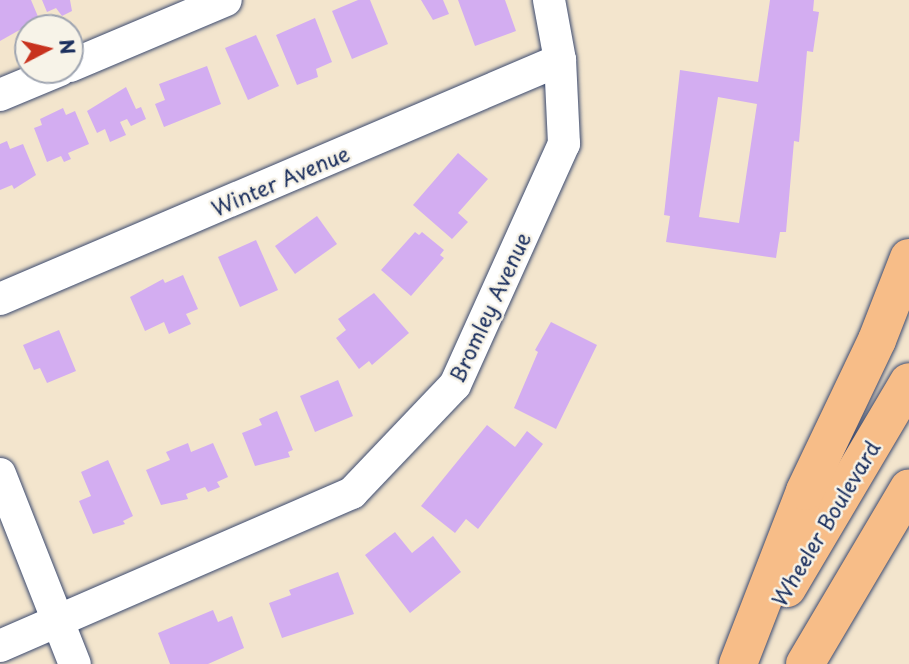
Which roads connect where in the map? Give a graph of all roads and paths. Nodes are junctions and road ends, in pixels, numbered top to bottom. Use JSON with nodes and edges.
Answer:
{"nodes":[{"id":1,"x":226,"y":0,"type":"edge"},
{"id":2,"x":549,"y":0,"type":"edge"},
{"id":3,"x":84,"y":60,"type":"edge"},
{"id":4,"x":560,"y":60,"type":"junction"},
{"id":5,"x":26,"y":84,"type":"edge"},
{"id":6,"x":0,"y":95,"type":"edge"},
{"id":7,"x":909,"y":258,"type":"edge"},
{"id":8,"x":0,"y":299,"type":"edge"},
{"id":9,"x":909,"y":382,"type":"edge"},
{"id":10,"x":0,"y":474,"type":"edge"},
{"id":11,"x":909,"y":488,"type":"edge"},
{"id":12,"x":57,"y":621,"type":"junction"},
{"id":13,"x":0,"y":646,"type":"edge"},
{"id":14,"x":75,"y":664,"type":"edge"},
{"id":15,"x":740,"y":664,"type":"edge"},
{"id":16,"x":806,"y":664,"type":"edge"}],
"edges":[{"from":1,"to":3,"type":"street"},
{"from":2,"to":4,"type":"street","name":"Bromley Avenue"},
{"from":4,"to":8,"type":"street","name":"Winter Avenue"},
{"from":4,"to":12,"type":"street","name":"Bromley Avenue"},
{"from":5,"to":6,"type":"street"},
{"from":7,"to":15,"type":"highway"},
{"from":9,"to":15,"type":"highway","name":"Wheeler Boulevard"},
{"from":10,"to":12,"type":"street"},
{"from":11,"to":16,"type":"highway"},
{"from":12,"to":13,"type":"street","name":"Bromley Avenue"},
{"from":12,"to":14,"type":"street"}]}
